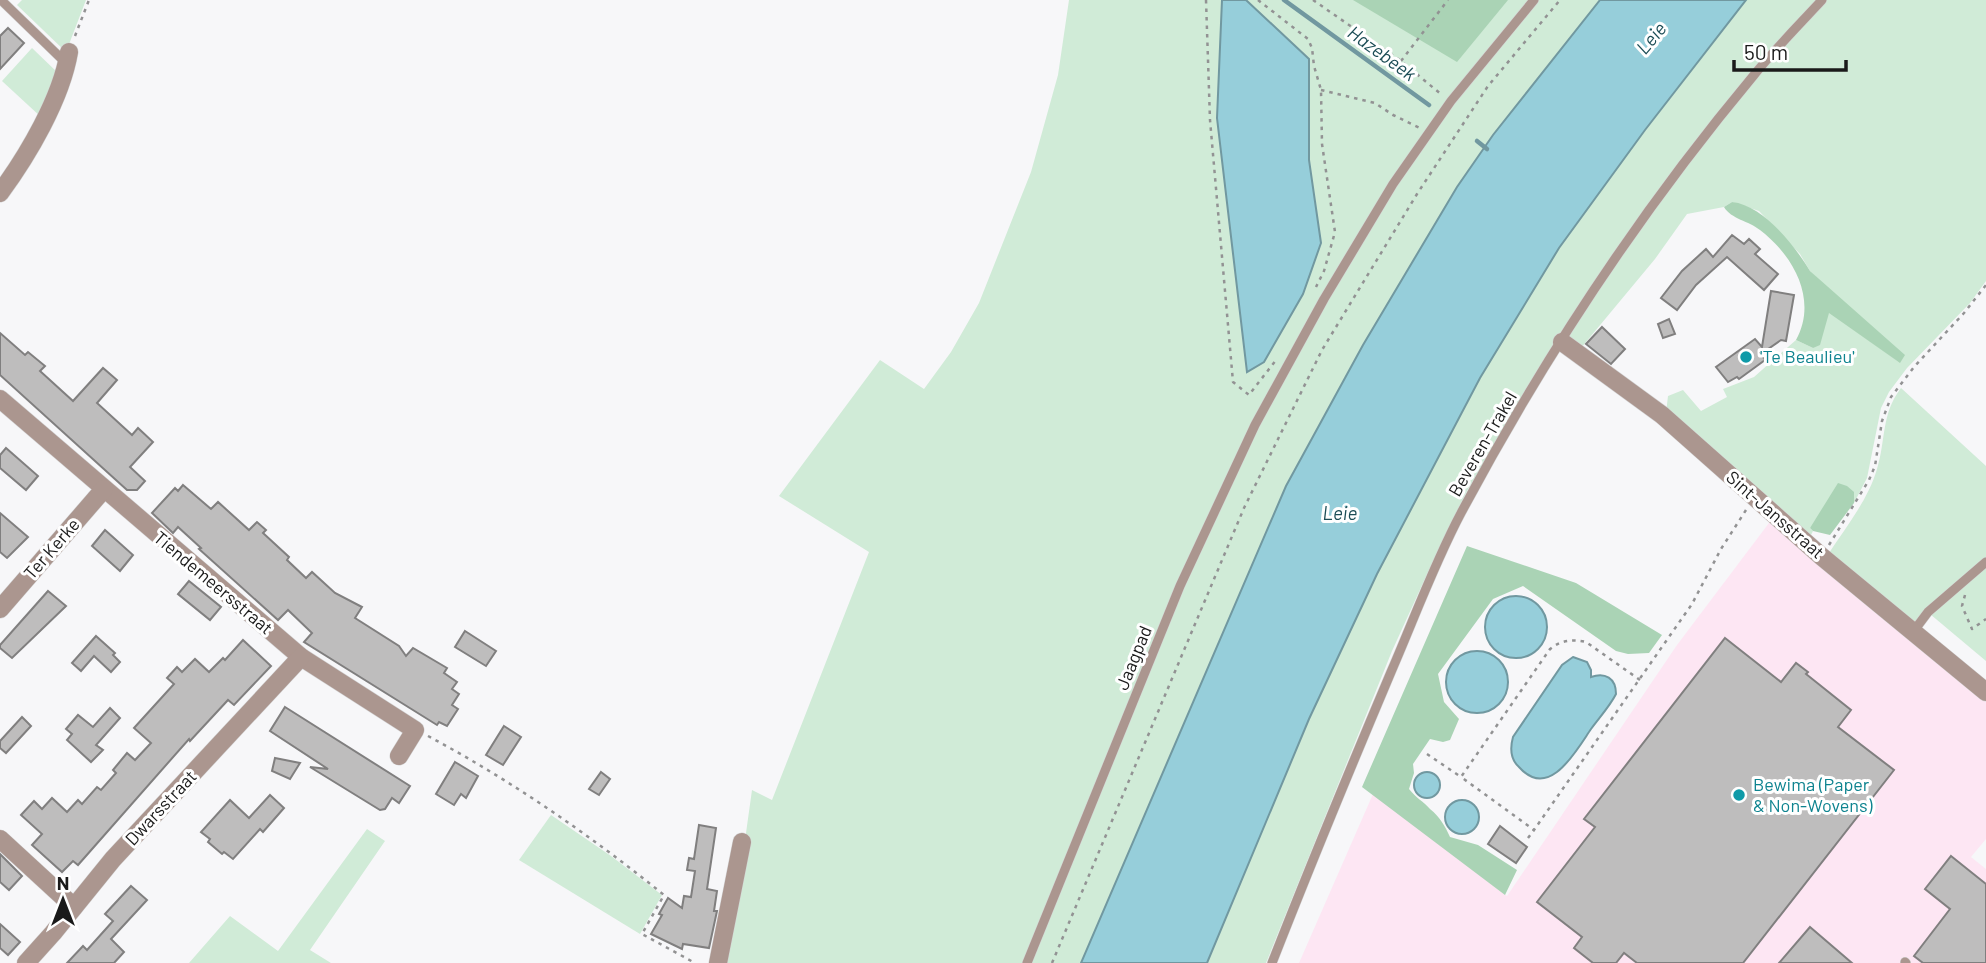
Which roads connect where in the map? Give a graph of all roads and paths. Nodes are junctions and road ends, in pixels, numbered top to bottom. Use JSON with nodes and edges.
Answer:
{"nodes":[{"id":1,"x":1,"y":0,"type":"edge"},
{"id":2,"x":89,"y":0,"type":"edge"},
{"id":3,"x":1206,"y":0,"type":"edge"},
{"id":4,"x":1258,"y":0,"type":"edge"},
{"id":5,"x":1313,"y":0,"type":"edge"},
{"id":6,"x":1448,"y":0,"type":"edge"},
{"id":7,"x":1534,"y":0,"type":"edge"},
{"id":8,"x":1560,"y":0,"type":"edge"},
{"id":9,"x":1822,"y":0,"type":"edge"},
{"id":10,"x":68,"y":58,"type":"junction"},
{"id":11,"x":1401,"y":61,"type":"junction"},
{"id":12,"x":1321,"y":90,"type":"junction"},
{"id":13,"x":1451,"y":101,"type":"junction"},
{"id":14,"x":1429,"y":133,"type":"junction"},
{"id":15,"x":0,"y":193,"type":"edge"},
{"id":16,"x":1986,"y":285,"type":"edge"},
{"id":17,"x":1311,"y":296,"type":"dead end"},
{"id":18,"x":1562,"y":342,"type":"junction"},
{"id":19,"x":1279,"y":355,"type":"dead end"},
{"id":20,"x":0,"y":399,"type":"edge"},
{"id":21,"x":104,"y":489,"type":"junction"},
{"id":22,"x":1755,"y":497,"type":"junction"},
{"id":23,"x":1821,"y":556,"type":"junction"},
{"id":24,"x":1986,"y":562,"type":"edge"},
{"id":25,"x":1965,"y":594,"type":"dead end"},
{"id":26,"x":0,"y":609,"type":"edge"},
{"id":27,"x":1986,"y":619,"type":"edge"},
{"id":28,"x":1913,"y":632,"type":"junction"},
{"id":29,"x":301,"y":657,"type":"junction"},
{"id":30,"x":1640,"y":680,"type":"junction"},
{"id":31,"x":1986,"y":692,"type":"edge"},
{"id":32,"x":415,"y":730,"type":"junction"},
{"id":33,"x":1427,"y":754,"type":"dead end"},
{"id":34,"x":399,"y":756,"type":"dead end"},
{"id":35,"x":1461,"y":777,"type":"junction"},
{"id":36,"x":1534,"y":830,"type":"junction"},
{"id":37,"x":1528,"y":838,"type":"dead end"},
{"id":38,"x":0,"y":839,"type":"edge"},
{"id":39,"x":742,"y":842,"type":"dead end"},
{"id":40,"x":74,"y":907,"type":"junction"},
{"id":41,"x":26,"y":963,"type":"edge"},
{"id":42,"x":695,"y":963,"type":"edge"},
{"id":43,"x":718,"y":963,"type":"edge"},
{"id":44,"x":1027,"y":963,"type":"edge"},
{"id":45,"x":1052,"y":963,"type":"edge"},
{"id":46,"x":1272,"y":963,"type":"edge"}],
"edges":[{"from":1,"to":10,"type":"lane"},
{"from":2,"to":10,"type":"path"},
{"from":3,"to":19,"type":"path"},
{"from":4,"to":12,"type":"path"},
{"from":5,"to":11,"type":"path"},
{"from":6,"to":11,"type":"path"},
{"from":7,"to":13,"type":"lane","name":"Jaagpad"},
{"from":8,"to":45,"type":"path"},
{"from":9,"to":18,"type":"lane","name":"Beveren-Trakel"},
{"from":10,"to":15,"type":"street"},
{"from":11,"to":13,"type":"path"},
{"from":12,"to":14,"type":"path"},
{"from":12,"to":17,"type":"path"},
{"from":13,"to":14,"type":"lane","name":"Jaagpad"},
{"from":14,"to":44,"type":"lane","name":"Jaagpad"},
{"from":16,"to":23,"type":"path"},
{"from":18,"to":22,"type":"street","name":"Sint-Jansstraat"},
{"from":18,"to":46,"type":"lane","name":"Beveren-Trakel"},
{"from":20,"to":21,"type":"street","name":"Tiendemeersstraat"},
{"from":21,"to":26,"type":"street","name":"Ter Kerke"},
{"from":21,"to":29,"type":"street","name":"Tiendemeersstraat"},
{"from":22,"to":23,"type":"street","name":"Sint-Jansstraat"},
{"from":22,"to":30,"type":"path"},
{"from":23,"to":28,"type":"street","name":"Sint-Jansstraat"},
{"from":24,"to":28,"type":"lane"},
{"from":25,"to":27,"type":"path"},
{"from":28,"to":31,"type":"street","name":"Sint-Jansstraat"},
{"from":29,"to":32,"type":"street","name":"Tiendemeersstraat"},
{"from":29,"to":40,"type":"street","name":"Dwarsstraat"},
{"from":30,"to":35,"type":"path"},
{"from":30,"to":36,"type":"path"},
{"from":32,"to":34,"type":"street"},
{"from":32,"to":42,"type":"path"},
{"from":33,"to":35,"type":"path"},
{"from":35,"to":36,"type":"path"},
{"from":36,"to":37,"type":"path"},
{"from":38,"to":40,"type":"street"},
{"from":39,"to":43,"type":"street"},
{"from":40,"to":41,"type":"street","name":"Dwarsstraat"}]}
